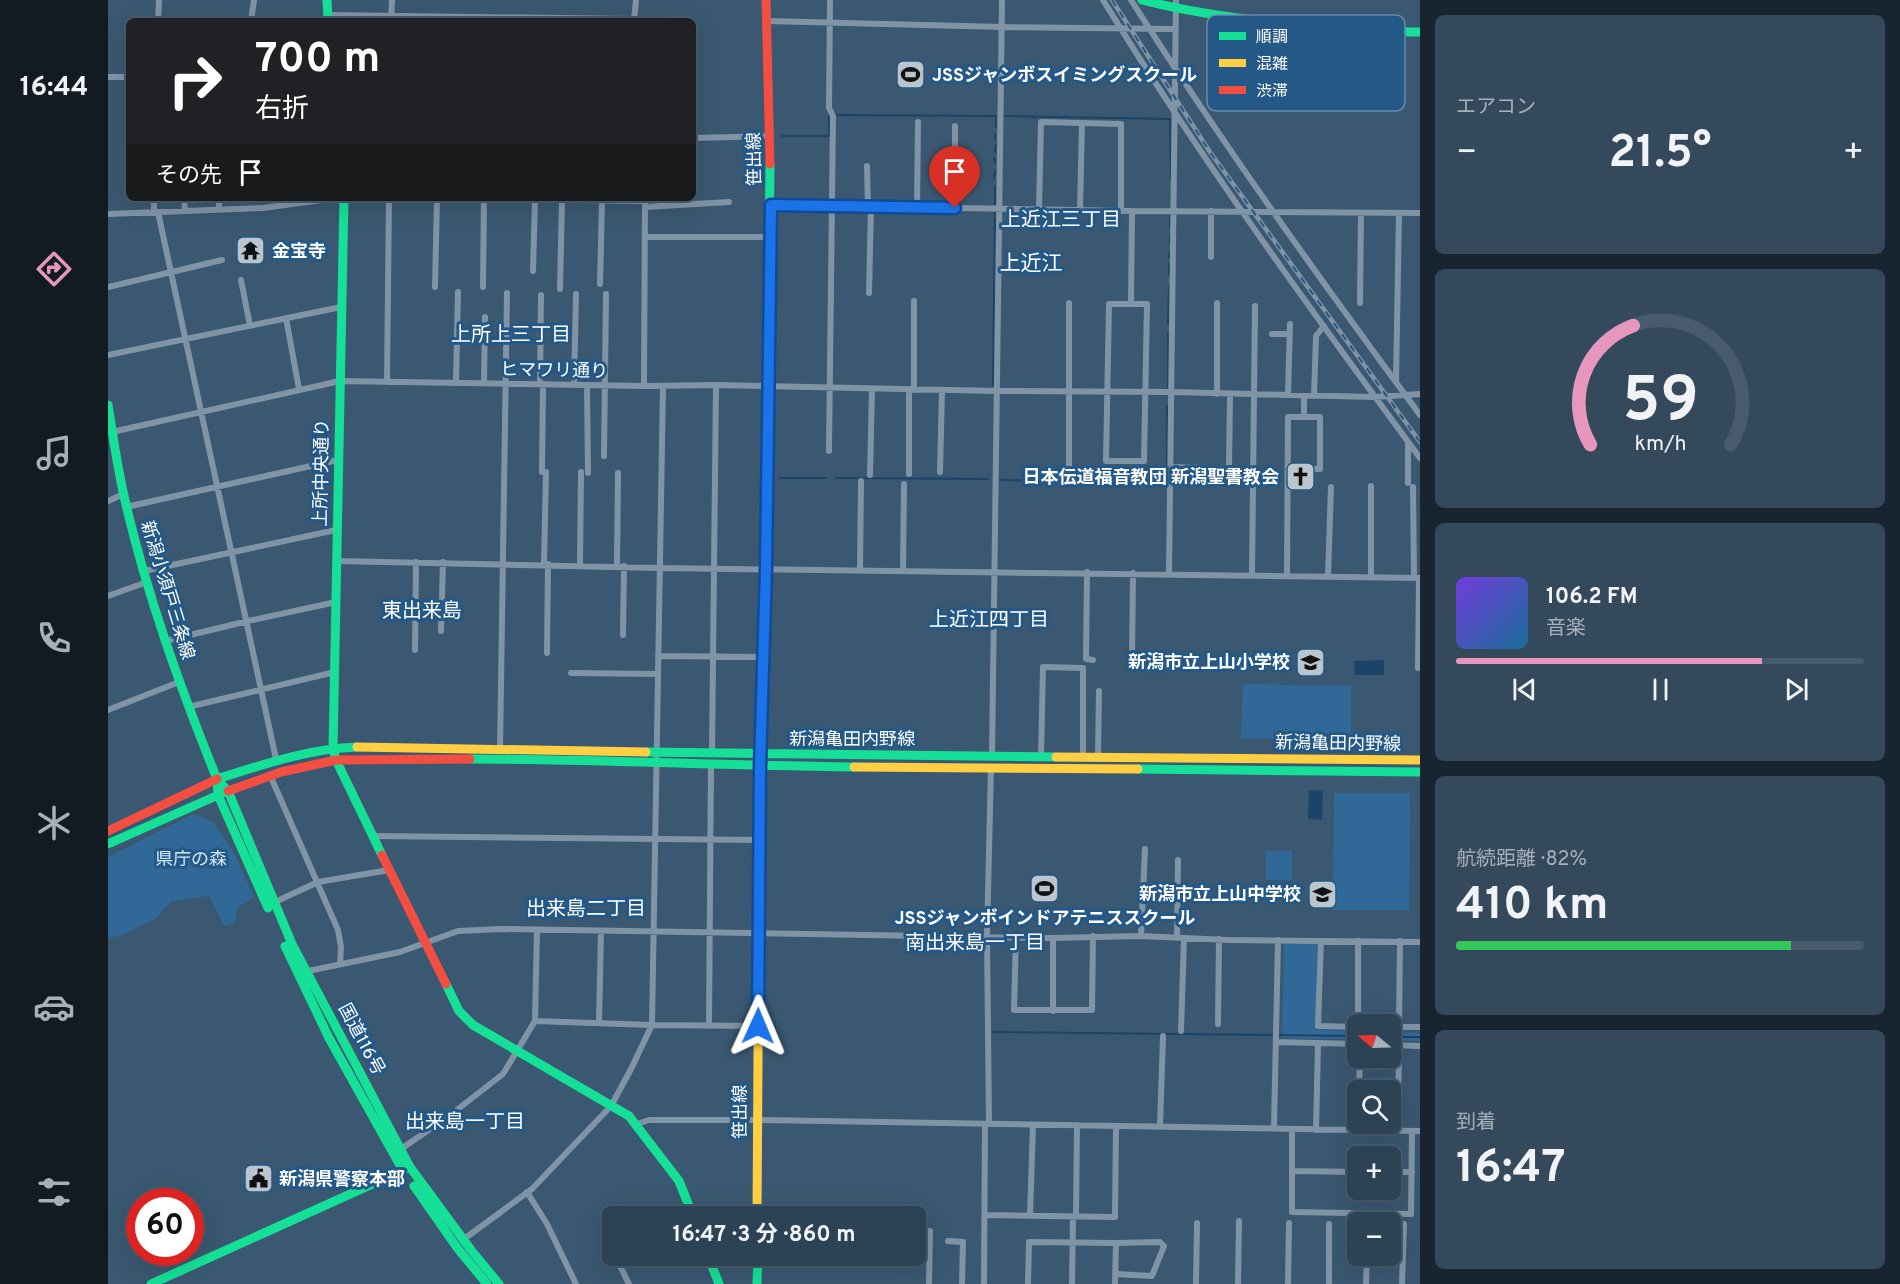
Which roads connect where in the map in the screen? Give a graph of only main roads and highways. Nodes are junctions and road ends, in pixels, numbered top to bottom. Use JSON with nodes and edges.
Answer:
{"nodes":[{"id":1,"x":327,"y":0,"type":"edge"},
{"id":2,"x":766,"y":0,"type":"edge"},
{"id":3,"x":1142,"y":0,"type":"edge"},
{"id":4,"x":1176,"y":5,"type":"edge"},
{"id":5,"x":1216,"y":15,"type":"edge"},
{"id":6,"x":328,"y":18,"type":"edge"},
{"id":7,"x":1405,"y":31,"type":"edge"},
{"id":8,"x":1420,"y":32,"type":"edge"},
{"id":9,"x":344,"y":201,"type":"edge"},
{"id":10,"x":108,"y":405,"type":"edge"},
{"id":11,"x":333,"y":748,"type":"junction"},
{"id":12,"x":761,"y":754,"type":"junction"},
{"id":13,"x":336,"y":760,"type":"junction"},
{"id":14,"x":1420,"y":760,"type":"edge"},
{"id":15,"x":760,"y":766,"type":"junction"},
{"id":16,"x":1420,"y":772,"type":"edge"},
{"id":17,"x":217,"y":779,"type":"junction"},
{"id":18,"x":223,"y":793,"type":"junction"},
{"id":19,"x":108,"y":831,"type":"edge"},
{"id":20,"x":108,"y":844,"type":"edge"},
{"id":21,"x":407,"y":1169,"type":"junction"},
{"id":22,"x":689,"y":1206,"type":"edge"},
{"id":23,"x":757,"y":1206,"type":"edge"},
{"id":24,"x":712,"y":1266,"type":"edge"},
{"id":25,"x":758,"y":1266,"type":"edge"},
{"id":26,"x":151,"y":1284,"type":"edge"},
{"id":27,"x":487,"y":1284,"type":"edge"},
{"id":28,"x":499,"y":1284,"type":"edge"},
{"id":29,"x":719,"y":1284,"type":"edge"},
{"id":30,"x":757,"y":1284,"type":"edge"}],
"edges":[{"from":1,"to":6,"type":"main road"},
{"from":2,"to":12,"type":"main road","name":"笹出線"},
{"from":3,"to":4,"type":"main road"},
{"from":4,"to":5,"type":"main road"},
{"from":7,"to":8,"type":"main road"},
{"from":9,"to":11,"type":"main road","name":"上所中央通り"},
{"from":10,"to":17,"type":"main road","name":"新潟小須戸三条線"},
{"from":11,"to":12,"type":"main road","name":"新潟亀田内野線"},
{"from":11,"to":13,"type":"main road","name":"上所中央通り"},
{"from":11,"to":17,"type":"main road","name":"新潟亀田内野線"},
{"from":12,"to":14,"type":"main road","name":"新潟亀田内野線"},
{"from":12,"to":15,"type":"main road","name":"笹出線"},
{"from":13,"to":15,"type":"main road","name":"新潟亀田内野線"},
{"from":13,"to":18,"type":"main road","name":"新潟亀田内野線"},
{"from":13,"to":22,"type":"main road","name":"上所中央通り"},
{"from":15,"to":16,"type":"main road","name":"新潟亀田内野線"},
{"from":15,"to":23,"type":"main road","name":"笹出線"},
{"from":17,"to":18,"type":"main road","name":"国道116号"},
{"from":17,"to":19,"type":"main road"},
{"from":18,"to":20,"type":"main road"},
{"from":18,"to":21,"type":"main road","name":"国道116号"},
{"from":18,"to":21,"type":"main road","name":"国道116号"},
{"from":21,"to":26,"type":"main road"},
{"from":21,"to":27,"type":"main road","name":"国道116号"},
{"from":21,"to":28,"type":"main road","name":"国道116号"},
{"from":24,"to":29,"type":"main road"},
{"from":25,"to":30,"type":"main road"}]}
